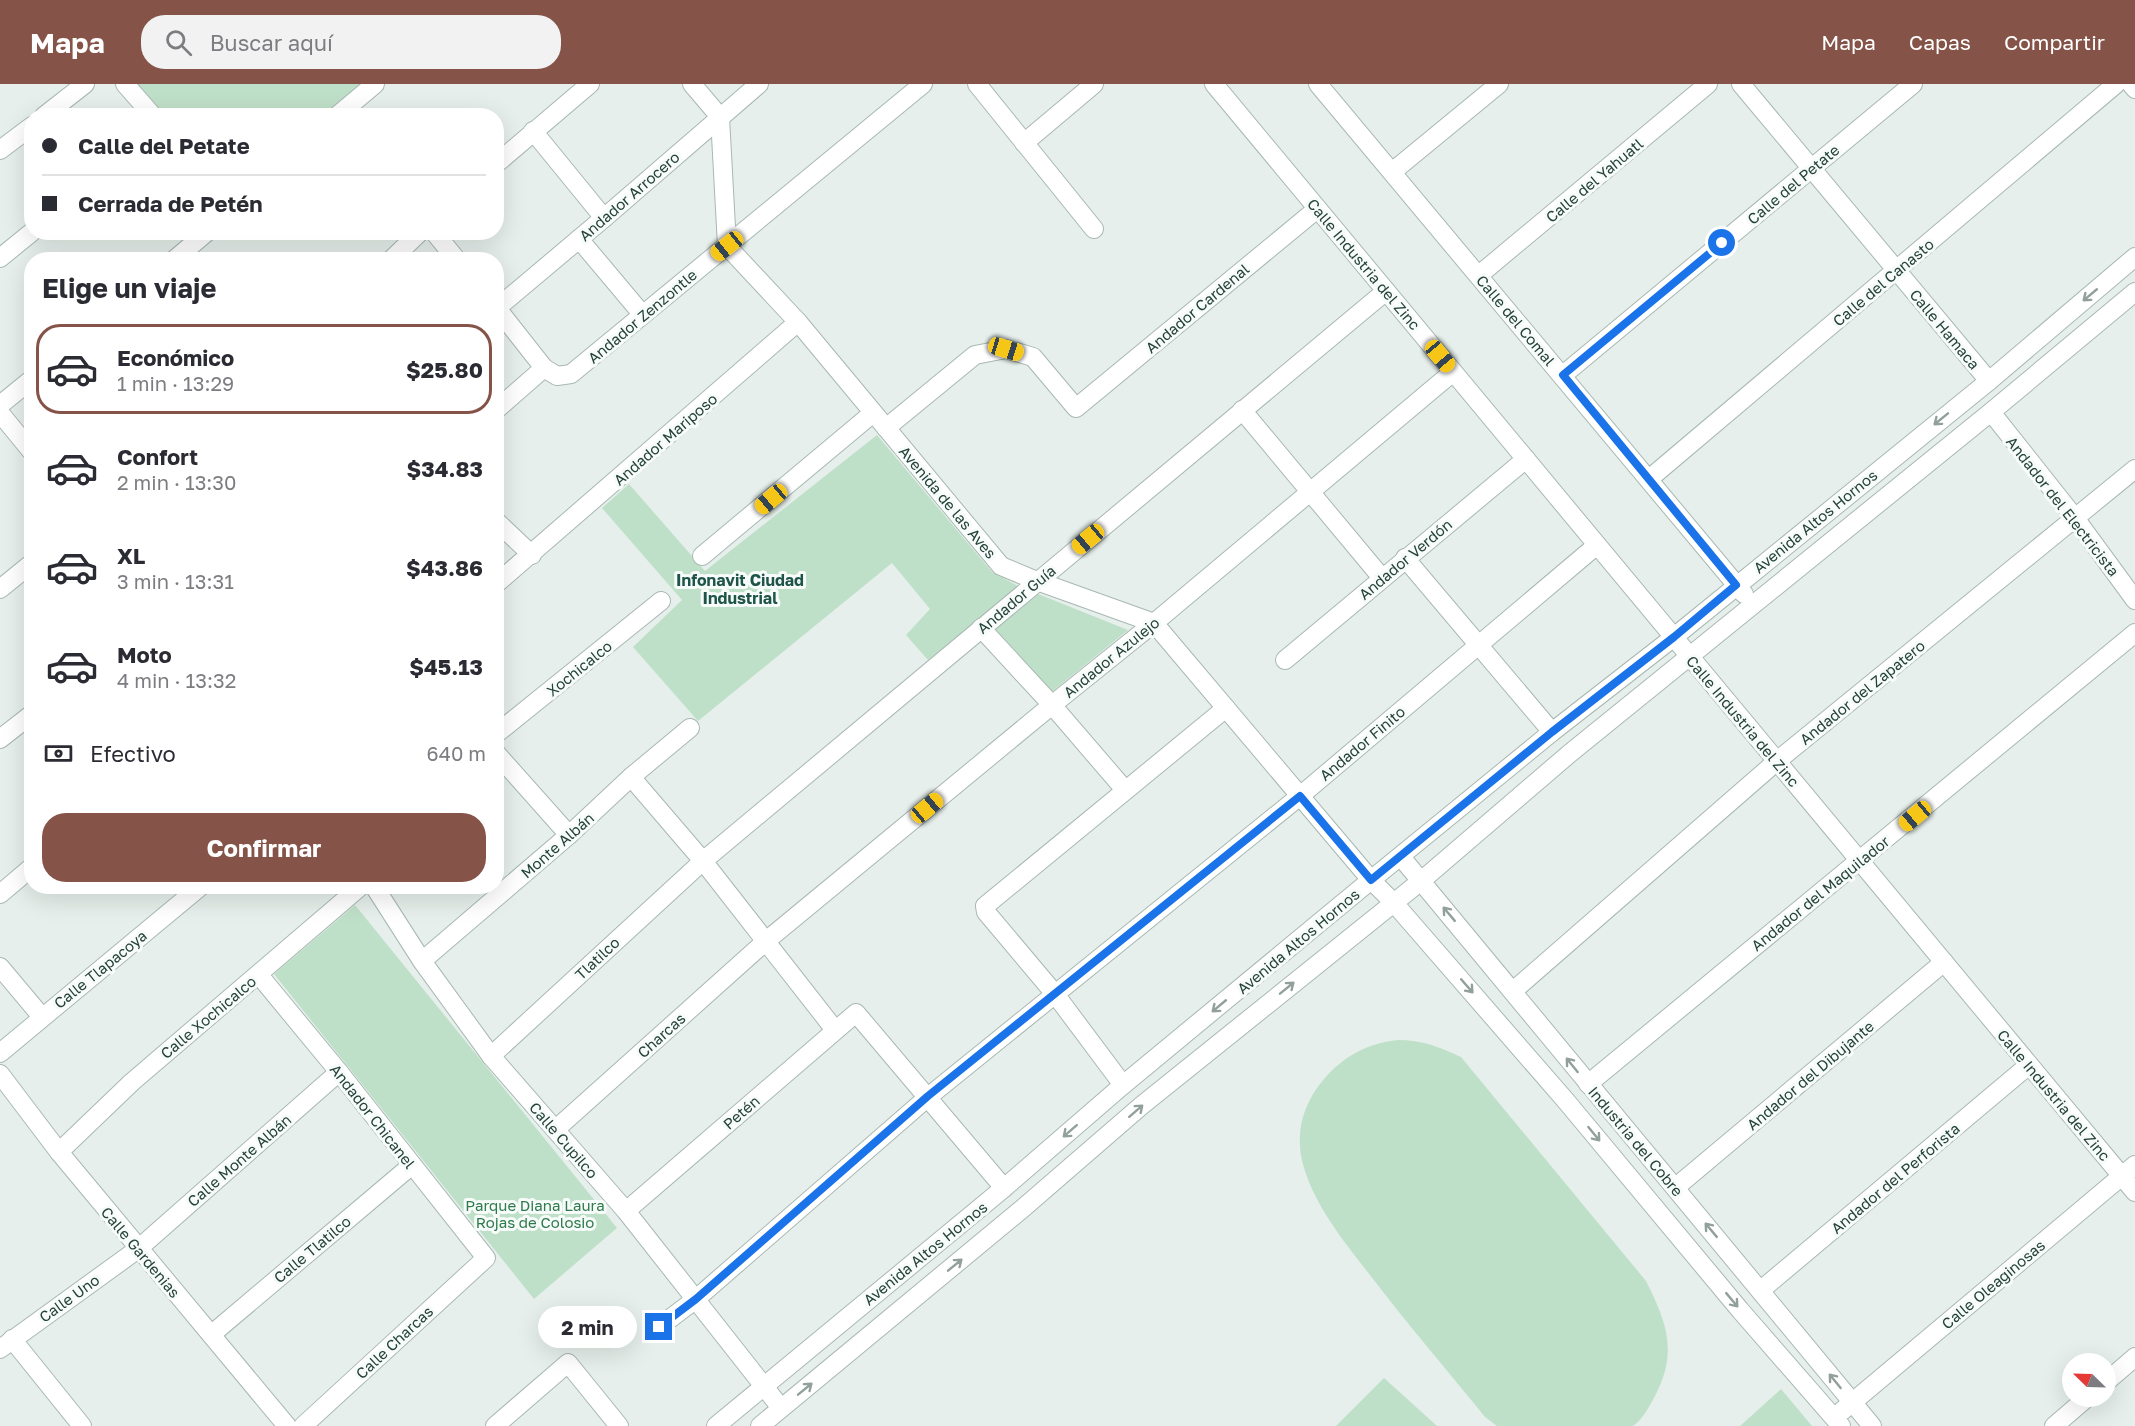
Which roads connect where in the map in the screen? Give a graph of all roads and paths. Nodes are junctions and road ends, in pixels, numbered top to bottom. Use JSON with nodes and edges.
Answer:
{"nodes":[{"id":1,"x":85,"y":84,"type":"edge"},
{"id":2,"x":125,"y":84,"type":"edge"},
{"id":3,"x":375,"y":84,"type":"edge"},
{"id":4,"x":590,"y":84,"type":"edge"},
{"id":5,"x":692,"y":84,"type":"edge"},
{"id":6,"x":759,"y":84,"type":"edge"},
{"id":7,"x":923,"y":84,"type":"edge"},
{"id":8,"x":977,"y":84,"type":"edge"},
{"id":9,"x":1094,"y":84,"type":"edge"},
{"id":10,"x":1214,"y":84,"type":"edge"},
{"id":11,"x":1318,"y":84,"type":"edge"},
{"id":12,"x":1499,"y":84,"type":"edge"},
{"id":13,"x":1708,"y":84,"type":"edge"},
{"id":14,"x":1741,"y":84,"type":"edge"},
{"id":15,"x":1913,"y":84,"type":"edge"},
{"id":16,"x":2116,"y":84,"type":"edge"},
{"id":17,"x":2131,"y":84,"type":"edge"},
{"id":18,"x":2135,"y":89,"type":"edge"},
{"id":19,"x":54,"y":108,"type":"edge"},
{"id":20,"x":146,"y":108,"type":"edge"},
{"id":21,"x":346,"y":108,"type":"edge"},
{"id":22,"x":720,"y":117,"type":"junction"},
{"id":23,"x":533,"y":131,"type":"junction"},
{"id":24,"x":24,"y":132,"type":"edge"},
{"id":25,"x":1024,"y":143,"type":"junction"},
{"id":26,"x":0,"y":150,"type":"edge"},
{"id":27,"x":504,"y":157,"type":"edge"},
{"id":28,"x":1811,"y":169,"type":"junction"},
{"id":29,"x":1392,"y":172,"type":"junction"},
{"id":30,"x":1317,"y":208,"type":"junction"},
{"id":31,"x":604,"y":218,"type":"junction"},
{"id":32,"x":1094,"y":229,"type":"dead end"},
{"id":33,"x":24,"y":238,"type":"edge"},
{"id":34,"x":579,"y":239,"type":"junction"},
{"id":35,"x":198,"y":240,"type":"edge"},
{"id":36,"x":412,"y":240,"type":"edge"},
{"id":37,"x":441,"y":240,"type":"edge"},
{"id":38,"x":727,"y":246,"type":"junction"},
{"id":39,"x":183,"y":252,"type":"edge"},
{"id":40,"x":399,"y":252,"type":"edge"},
{"id":41,"x":450,"y":252,"type":"edge"},
{"id":42,"x":2135,"y":257,"type":"edge"},
{"id":43,"x":0,"y":258,"type":"edge"},
{"id":44,"x":1896,"y":271,"type":"junction"},
{"id":45,"x":1479,"y":275,"type":"junction"},
{"id":46,"x":1386,"y":291,"type":"junction"},
{"id":47,"x":2135,"y":292,"type":"edge"},
{"id":48,"x":504,"y":301,"type":"edge"},
{"id":49,"x":642,"y":314,"type":"junction"},
{"id":50,"x":504,"y":316,"type":"edge"},
{"id":51,"x":798,"y":322,"type":"junction"},
{"id":52,"x":544,"y":368,"type":"junction"},
{"id":53,"x":1453,"y":372,"type":"junction"},
{"id":54,"x":1563,"y":375,"type":"junction"},
{"id":55,"x":1989,"y":381,"type":"junction"},
{"id":56,"x":24,"y":386,"type":"edge"},
{"id":57,"x":504,"y":403,"type":"edge"},
{"id":58,"x":0,"y":405,"type":"edge"},
{"id":59,"x":1242,"y":410,"type":"junction"},
{"id":60,"x":0,"y":412,"type":"edge"},
{"id":61,"x":1991,"y":412,"type":"junction"},
{"id":62,"x":873,"y":413,"type":"junction"},
{"id":63,"x":886,"y":428,"type":"junction"},
{"id":64,"x":24,"y":442,"type":"edge"},
{"id":65,"x":1526,"y":459,"type":"junction"},
{"id":66,"x":2135,"y":469,"type":"edge"},
{"id":67,"x":1649,"y":479,"type":"junction"},
{"id":68,"x":1310,"y":491,"type":"junction"},
{"id":69,"x":2075,"y":518,"type":"junction"},
{"id":70,"x":504,"y":529,"type":"edge"},
{"id":71,"x":1597,"y":545,"type":"junction"},
{"id":72,"x":532,"y":555,"type":"junction"},
{"id":73,"x":702,"y":556,"type":"dead end"},
{"id":74,"x":1405,"y":558,"type":"junction"},
{"id":75,"x":24,"y":570,"type":"edge"},
{"id":76,"x":504,"y":578,"type":"edge"},
{"id":77,"x":1382,"y":578,"type":"junction"},
{"id":78,"x":1037,"y":581,"type":"junction"},
{"id":79,"x":1736,"y":585,"type":"junction"},
{"id":80,"x":0,"y":589,"type":"edge"},
{"id":81,"x":2135,"y":600,"type":"edge"},
{"id":82,"x":661,"y":601,"type":"dead end"},
{"id":83,"x":1753,"y":605,"type":"junction"},
{"id":84,"x":1154,"y":623,"type":"junction"},
{"id":85,"x":981,"y":628,"type":"junction"},
{"id":86,"x":2135,"y":633,"type":"edge"},
{"id":87,"x":1674,"y":637,"type":"junction"},
{"id":88,"x":1477,"y":645,"type":"junction"},
{"id":89,"x":1689,"y":656,"type":"junction"},
{"id":90,"x":1285,"y":660,"type":"dead end"},
{"id":91,"x":1052,"y":705,"type":"junction"},
{"id":92,"x":1226,"y":708,"type":"junction"},
{"id":93,"x":24,"y":720,"type":"edge"},
{"id":94,"x":504,"y":723,"type":"edge"},
{"id":95,"x":690,"y":728,"type":"dead end"},
{"id":96,"x":1552,"y":732,"type":"junction"},
{"id":97,"x":0,"y":739,"type":"edge"},
{"id":98,"x":504,"y":762,"type":"edge"},
{"id":99,"x":1777,"y":762,"type":"junction"},
{"id":100,"x":631,"y":777,"type":"junction"},
{"id":101,"x":1125,"y":790,"type":"junction"},
{"id":102,"x":1300,"y":796,"type":"junction"},
{"id":103,"x":569,"y":835,"type":"junction"},
{"id":104,"x":1401,"y":857,"type":"junction"},
{"id":105,"x":703,"y":861,"type":"junction"},
{"id":106,"x":1860,"y":861,"type":"junction"},
{"id":107,"x":24,"y":874,"type":"edge"},
{"id":108,"x":1371,"y":880,"type":"junction"},
{"id":109,"x":1421,"y":881,"type":"junction"},
{"id":110,"x":504,"y":891,"type":"edge"},
{"id":111,"x":0,"y":894,"type":"edge"},
{"id":112,"x":191,"y":894,"type":"edge"},
{"id":113,"x":353,"y":894,"type":"edge"},
{"id":114,"x":379,"y":894,"type":"edge"},
{"id":115,"x":500,"y":894,"type":"edge"},
{"id":116,"x":1394,"y":903,"type":"junction"},
{"id":117,"x":766,"y":941,"type":"junction"},
{"id":118,"x":422,"y":961,"type":"junction"},
{"id":119,"x":1944,"y":962,"type":"junction"},
{"id":120,"x":0,"y":967,"type":"edge"},
{"id":121,"x":259,"y":975,"type":"junction"},
{"id":122,"x":1513,"y":991,"type":"junction"},
{"id":123,"x":1055,"y":994,"type":"junction"},
{"id":124,"x":42,"y":1017,"type":"junction"},
{"id":125,"x":835,"y":1030,"type":"junction"},
{"id":126,"x":0,"y":1053,"type":"edge"},
{"id":127,"x":491,"y":1056,"type":"junction"},
{"id":128,"x":2029,"y":1065,"type":"junction"},
{"id":129,"x":339,"y":1072,"type":"junction"},
{"id":130,"x":1,"y":1078,"type":"edge"},
{"id":131,"x":1588,"y":1084,"type":"junction"},
{"id":132,"x":1123,"y":1085,"type":"junction"},
{"id":133,"x":928,"y":1096,"type":"junction"},
{"id":134,"x":555,"y":1130,"type":"junction"},
{"id":135,"x":59,"y":1152,"type":"junction"},
{"id":136,"x":412,"y":1165,"type":"junction"},
{"id":137,"x":2128,"y":1170,"type":"edge"},
{"id":138,"x":1676,"y":1187,"type":"junction"},
{"id":139,"x":1004,"y":1188,"type":"junction"},
{"id":140,"x":2135,"y":1192,"type":"edge"},
{"id":141,"x":626,"y":1211,"type":"junction"},
{"id":142,"x":138,"y":1248,"type":"junction"},
{"id":143,"x":486,"y":1258,"type":"joint"},
{"id":144,"x":1761,"y":1290,"type":"junction"},
{"id":145,"x":696,"y":1299,"type":"junction"},
{"id":146,"x":659,"y":1327,"type":"dead end"},
{"id":147,"x":212,"y":1334,"type":"junction"},
{"id":148,"x":6,"y":1344,"type":"edge"},
{"id":149,"x":2135,"y":1357,"type":"edge"},
{"id":150,"x":2116,"y":1373,"type":"edge"},
{"id":151,"x":764,"y":1386,"type":"junction"},
{"id":152,"x":1852,"y":1403,"type":"junction"},
{"id":153,"x":2076,"y":1407,"type":"edge"},
{"id":154,"x":781,"y":1408,"type":"junction"},
{"id":155,"x":1837,"y":1422,"type":"edge"},
{"id":156,"x":82,"y":1426,"type":"edge"},
{"id":157,"x":287,"y":1426,"type":"edge"},
{"id":158,"x":303,"y":1426,"type":"edge"},
{"id":159,"x":495,"y":1426,"type":"edge"},
{"id":160,"x":619,"y":1426,"type":"edge"},
{"id":161,"x":716,"y":1426,"type":"edge"},
{"id":162,"x":760,"y":1426,"type":"edge"},
{"id":163,"x":1872,"y":1426,"type":"edge"},
{"id":164,"x":2054,"y":1426,"type":"edge"}],
"edges":[{"from":1,"to":19,"type":"street"},
{"from":2,"to":20,"type":"street"},
{"from":3,"to":21,"type":"street"},
{"from":4,"to":23,"type":"street"},
{"from":5,"to":22,"type":"street"},
{"from":6,"to":22,"type":"street","name":"Andador Arrocero"},
{"from":7,"to":38,"type":"street","name":"Andador Zenzontle"},
{"from":8,"to":25,"type":"street"},
{"from":9,"to":25,"type":"street"},
{"from":10,"to":30,"type":"street","name":"Calle Industria del Zinc"},
{"from":11,"to":29,"type":"street","name":"Calle del Comal"},
{"from":12,"to":29,"type":"street"},
{"from":13,"to":45,"type":"street","name":"Calle del Yahuatl"},
{"from":14,"to":28,"type":"street","name":"Calle Hamaca"},
{"from":15,"to":28,"type":"street","name":"Calle del Petate"},
{"from":16,"to":44,"type":"street","name":"Calle del Canasto"},
{"from":17,"to":18,"type":"street"},
{"from":22,"to":31,"type":"street","name":"Andador Arrocero"},
{"from":22,"to":38,"type":"street"},
{"from":23,"to":27,"type":"street"},
{"from":23,"to":31,"type":"street"},
{"from":24,"to":26,"type":"street"},
{"from":25,"to":32,"type":"street"},
{"from":28,"to":44,"type":"street","name":"Calle Hamaca"},
{"from":28,"to":54,"type":"street","name":"Calle del Petate"},
{"from":29,"to":45,"type":"street","name":"Calle del Comal"},
{"from":30,"to":46,"type":"street","name":"Calle Industria del Zinc"},
{"from":30,"to":63,"type":"street","name":"Andador Cardenal"},
{"from":31,"to":34,"type":"street","name":"Andador Arrocero"},
{"from":33,"to":43,"type":"street"},
{"from":34,"to":48,"type":"street","name":"Andador Arrocero"},
{"from":34,"to":49,"type":"street"},
{"from":35,"to":39,"type":"street"},
{"from":36,"to":40,"type":"street"},
{"from":37,"to":41,"type":"street"},
{"from":38,"to":49,"type":"street","name":"Andador Zenzontle"},
{"from":38,"to":51,"type":"street","name":"Avenida de las Aves"},
{"from":42,"to":55,"type":"street","name":"Avenida Altos Hornos","one_way":true},
{"from":44,"to":55,"type":"street","name":"Calle Hamaca"},
{"from":44,"to":67,"type":"street","name":"Calle del Canasto"},
{"from":45,"to":54,"type":"street","name":"Calle del Comal"},
{"from":46,"to":53,"type":"street","name":"Calle Industria del Zinc"},
{"from":46,"to":59,"type":"street","name":"Andador Guía"},
{"from":47,"to":61,"type":"street","name":"Avenida Altos Hornos"},
{"from":49,"to":52,"type":"street","name":"Andador Zenzontle"},
{"from":50,"to":52,"type":"street"},
{"from":51,"to":62,"type":"street","name":"Avenida de las Aves"},
{"from":51,"to":72,"type":"street","name":"Andador Mariposo"},
{"from":52,"to":57,"type":"street"},
{"from":53,"to":65,"type":"street","name":"Calle Industria del Zinc"},
{"from":53,"to":68,"type":"street","name":"Andador Azulejo"},
{"from":54,"to":67,"type":"street","name":"Calle del Comal"},
{"from":55,"to":79,"type":"street","name":"Avenida Altos Hornos","one_way":true},
{"from":56,"to":58,"type":"street"},
{"from":59,"to":68,"type":"street"},
{"from":59,"to":78,"type":"street","name":"Andador Guía"},
{"from":60,"to":64,"type":"street"},
{"from":61,"to":69,"type":"street","name":"Andador del Electricista"},
{"from":61,"to":83,"type":"street","name":"Avenida Altos Hornos"},
{"from":62,"to":63,"type":"street","name":"Avenida de las Aves"},
{"from":62,"to":73,"type":"street"},
{"from":63,"to":78,"type":"street","name":"Avenida de las Aves"},
{"from":65,"to":71,"type":"street","name":"Calle Industria del Zinc"},
{"from":65,"to":74,"type":"street","name":"Andador Verdón"},
{"from":66,"to":69,"type":"street","name":"Andador del Zapatero"},
{"from":67,"to":79,"type":"street","name":"Calle del Comal"},
{"from":68,"to":77,"type":"street"},
{"from":68,"to":84,"type":"street","name":"Andador Azulejo"},
{"from":69,"to":81,"type":"street","name":"Andador del Electricista"},
{"from":69,"to":99,"type":"street","name":"Andador del Zapatero"},
{"from":70,"to":72,"type":"street"},
{"from":71,"to":87,"type":"street","name":"Calle Industria del Zinc"},
{"from":71,"to":88,"type":"street","name":"Andador Finito"},
{"from":72,"to":76,"type":"street"},
{"from":74,"to":77,"type":"street","name":"Andador Verdón"},
{"from":74,"to":88,"type":"street"},
{"from":75,"to":80,"type":"street"},
{"from":77,"to":90,"type":"street","name":"Andador Verdón"},
{"from":78,"to":84,"type":"street","name":"Avenida de las Aves"},
{"from":78,"to":85,"type":"street","name":"Andador Guía"},
{"from":79,"to":83,"type":"street","name":"Calle del Comal"},
{"from":79,"to":87,"type":"street","name":"Avenida Altos Hornos"},
{"from":82,"to":94,"type":"street","name":"Xochicalco"},
{"from":83,"to":89,"type":"street","name":"Avenida Altos Hornos"},
{"from":84,"to":91,"type":"street","name":"Andador Azulejo"},
{"from":84,"to":92,"type":"street","name":"Avenida de las Aves"},
{"from":85,"to":91,"type":"street"},
{"from":85,"to":105,"type":"street","name":"Andador Guía"},
{"from":86,"to":106,"type":"street","name":"Andador del Maquilador"},
{"from":87,"to":89,"type":"street","name":"Calle Industria del Zinc"},
{"from":87,"to":96,"type":"street","name":"Avenida Altos Hornos"},
{"from":88,"to":96,"type":"street"},
{"from":88,"to":102,"type":"street","name":"Andador Finito"},
{"from":89,"to":99,"type":"street","name":"Calle Industria del Zinc"},
{"from":89,"to":109,"type":"street","name":"Avenida Altos Hornos"},
{"from":91,"to":101,"type":"street"},
{"from":91,"to":117,"type":"street","name":"Andador Azulejo"},
{"from":92,"to":101,"type":"street"},
{"from":92,"to":102,"type":"street","name":"Avenida de las Aves"},
{"from":93,"to":97,"type":"street"},
{"from":95,"to":100,"type":"street","name":"Monte Albán"},
{"from":96,"to":104,"type":"street","name":"Avenida Altos Hornos"},
{"from":98,"to":103,"type":"street"},
{"from":99,"to":106,"type":"street","name":"Calle Industria del Zinc"},
{"from":99,"to":122,"type":"street","name":"Andador del Zapatero"},
{"from":100,"to":103,"type":"street","name":"Monte Albán"},
{"from":100,"to":105,"type":"street"},
{"from":101,"to":123,"type":"street"},
{"from":102,"to":108,"type":"street","name":"Avenida de las Aves"},
{"from":102,"to":123,"type":"street","name":"Andador Finito"},
{"from":103,"to":110,"type":"street","name":"Monte Albán"},
{"from":104,"to":108,"type":"street","name":"Avenida Altos Hornos"},
{"from":104,"to":109,"type":"street","name":"Industria del Cobre"},
{"from":105,"to":117,"type":"street"},
{"from":105,"to":127,"type":"street","name":"Tlatilco"},
{"from":106,"to":119,"type":"street","name":"Calle Industria del Zinc"},
{"from":106,"to":131,"type":"street","name":"Andador del Maquilador"},
{"from":107,"to":111,"type":"street"},
{"from":108,"to":116,"type":"street","name":"Industria del Cobre"},
{"from":108,"to":132,"type":"street","name":"Avenida Altos Hornos","one_way":true},
{"from":109,"to":116,"type":"street","name":"Avenida Altos Hornos"},
{"from":122,"to":109,"type":"street","name":"Industria del Cobre","one_way":true},
{"from":112,"to":124,"type":"street","name":"Calle Tlapacoya"},
{"from":113,"to":121,"type":"street","name":"Calle Xochicalco"},
{"from":114,"to":118,"type":"street","name":"Calle Cupilco"},
{"from":115,"to":118,"type":"street","name":"Monte Albán"},
{"from":154,"to":116,"type":"street","name":"Avenida Altos Hornos","one_way":true},
{"from":116,"to":155,"type":"street","name":"Industria del Cobre","one_way":true},
{"from":117,"to":125,"type":"street"},
{"from":117,"to":134,"type":"street","name":"Charcas"},
{"from":118,"to":127,"type":"street","name":"Calle Cupilco"},
{"from":119,"to":128,"type":"street","name":"Calle Industria del Zinc"},
{"from":119,"to":138,"type":"street","name":"Andador del Dibujante"},
{"from":120,"to":124,"type":"street"},
{"from":121,"to":129,"type":"street","name":"Andador Chicanel"},
{"from":121,"to":135,"type":"street","name":"Calle Xochicalco"},
{"from":131,"to":122,"type":"street","name":"Industria del Cobre","one_way":true},
{"from":123,"to":132,"type":"street"},
{"from":123,"to":133,"type":"street","name":"Andador Finito"},
{"from":124,"to":126,"type":"street","name":"Calle Tlapacoya"},
{"from":125,"to":133,"type":"street","name":"Petén"},
{"from":125,"to":141,"type":"street","name":"Petén"},
{"from":127,"to":134,"type":"street","name":"Calle Cupilco"},
{"from":128,"to":137,"type":"street","name":"Calle Industria del Zinc"},
{"from":128,"to":144,"type":"street","name":"Andador del Perforista"},
{"from":129,"to":136,"type":"street","name":"Andador Chicanel"},
{"from":129,"to":142,"type":"street","name":"Calle Monte Albán"},
{"from":130,"to":135,"type":"street","name":"Calle Gardenias"},
{"from":131,"to":138,"type":"street","name":"Industria del Cobre"},
{"from":132,"to":139,"type":"street","name":"Avenida Altos Hornos","one_way":true},
{"from":133,"to":139,"type":"street"},
{"from":133,"to":145,"type":"street","name":"Andador Finito"},
{"from":134,"to":141,"type":"street","name":"Calle Cupilco"},
{"from":135,"to":142,"type":"street","name":"Calle Gardenias"},
{"from":136,"to":143,"type":"street","name":"Andador Chicanel"},
{"from":136,"to":147,"type":"street","name":"Calle Tlatilco"},
{"from":137,"to":140,"type":"street","name":"Calle Industria del Zinc"},
{"from":137,"to":152,"type":"street","name":"Calle Oleaginosas"},
{"from":144,"to":138,"type":"street","name":"Industria del Cobre","one_way":true},
{"from":139,"to":151,"type":"street","name":"Avenida Altos Hornos"},
{"from":141,"to":145,"type":"street","name":"Calle Cupilco"},
{"from":142,"to":147,"type":"street","name":"Calle Gardenias"},
{"from":142,"to":148,"type":"street","name":"Calle Uno"},
{"from":143,"to":158,"type":"street","name":"Calle Charcas"},
{"from":152,"to":144,"type":"street","name":"Industria del Cobre","one_way":true},
{"from":145,"to":146,"type":"street","name":"Andador Finito"},
{"from":145,"to":151,"type":"street","name":"Calle Cupilco"},
{"from":147,"to":157,"type":"street","name":"Calle Gardenias"},
{"from":148,"to":156,"type":"street"},
{"from":149,"to":150,"type":"street"},
{"from":151,"to":154,"type":"street","name":"Calle Cupilco"},
{"from":151,"to":161,"type":"street","name":"Avenida Altos Hornos"},
{"from":152,"to":155,"type":"street","name":"Calle Oleaginosas"},
{"from":152,"to":163,"type":"street","name":"Industria del Cobre"},
{"from":153,"to":164,"type":"street"},
{"from":154,"to":162,"type":"street","name":"Avenida Altos Hornos"},
{"from":159,"to":160,"type":"street"}]}
